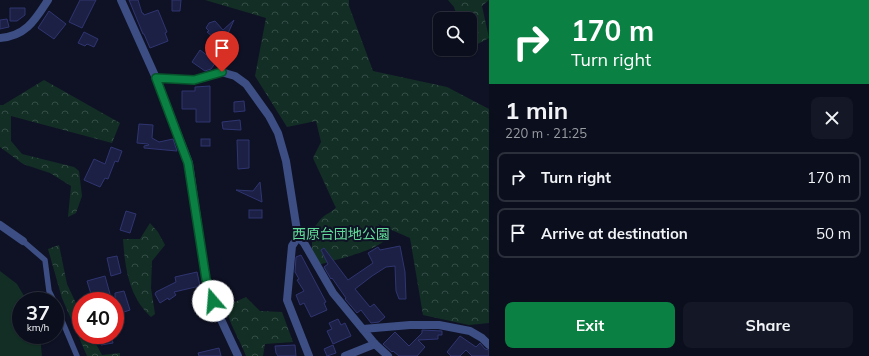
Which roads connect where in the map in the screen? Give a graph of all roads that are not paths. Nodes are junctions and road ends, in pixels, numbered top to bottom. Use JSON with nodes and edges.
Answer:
{"nodes":[{"id":1,"x":48,"y":0,"type":"edge"},
{"id":2,"x":121,"y":0,"type":"edge"},
{"id":3,"x":0,"y":38,"type":"edge"},
{"id":4,"x":156,"y":78,"type":"junction"},
{"id":5,"x":0,"y":225,"type":"edge"},
{"id":6,"x":298,"y":237,"type":"junction"},
{"id":7,"x":23,"y":241,"type":"joint"},
{"id":8,"x":50,"y":292,"type":"edge"},
{"id":9,"x":64,"y":325,"type":"edge"},
{"id":10,"x":363,"y":329,"type":"junction"},
{"id":11,"x":375,"y":344,"type":"junction"},
{"id":12,"x":489,"y":345,"type":"edge"},
{"id":13,"x":77,"y":356,"type":"edge"},
{"id":14,"x":238,"y":356,"type":"edge"},
{"id":15,"x":309,"y":356,"type":"edge"},
{"id":16,"x":345,"y":356,"type":"edge"},
{"id":17,"x":388,"y":356,"type":"edge"}],
"edges":[{"from":1,"to":3,"type":"street"},
{"from":2,"to":4,"type":"street"},
{"from":4,"to":6,"type":"street"},
{"from":4,"to":14,"type":"street"},
{"from":5,"to":7,"type":"street"},
{"from":6,"to":10,"type":"street"},
{"from":6,"to":15,"type":"street"},
{"from":7,"to":8,"type":"lane"},
{"from":9,"to":13,"type":"lane"},
{"from":10,"to":11,"type":"street"},
{"from":10,"to":12,"type":"street"},
{"from":11,"to":16,"type":"street"},
{"from":11,"to":17,"type":"street"}]}
